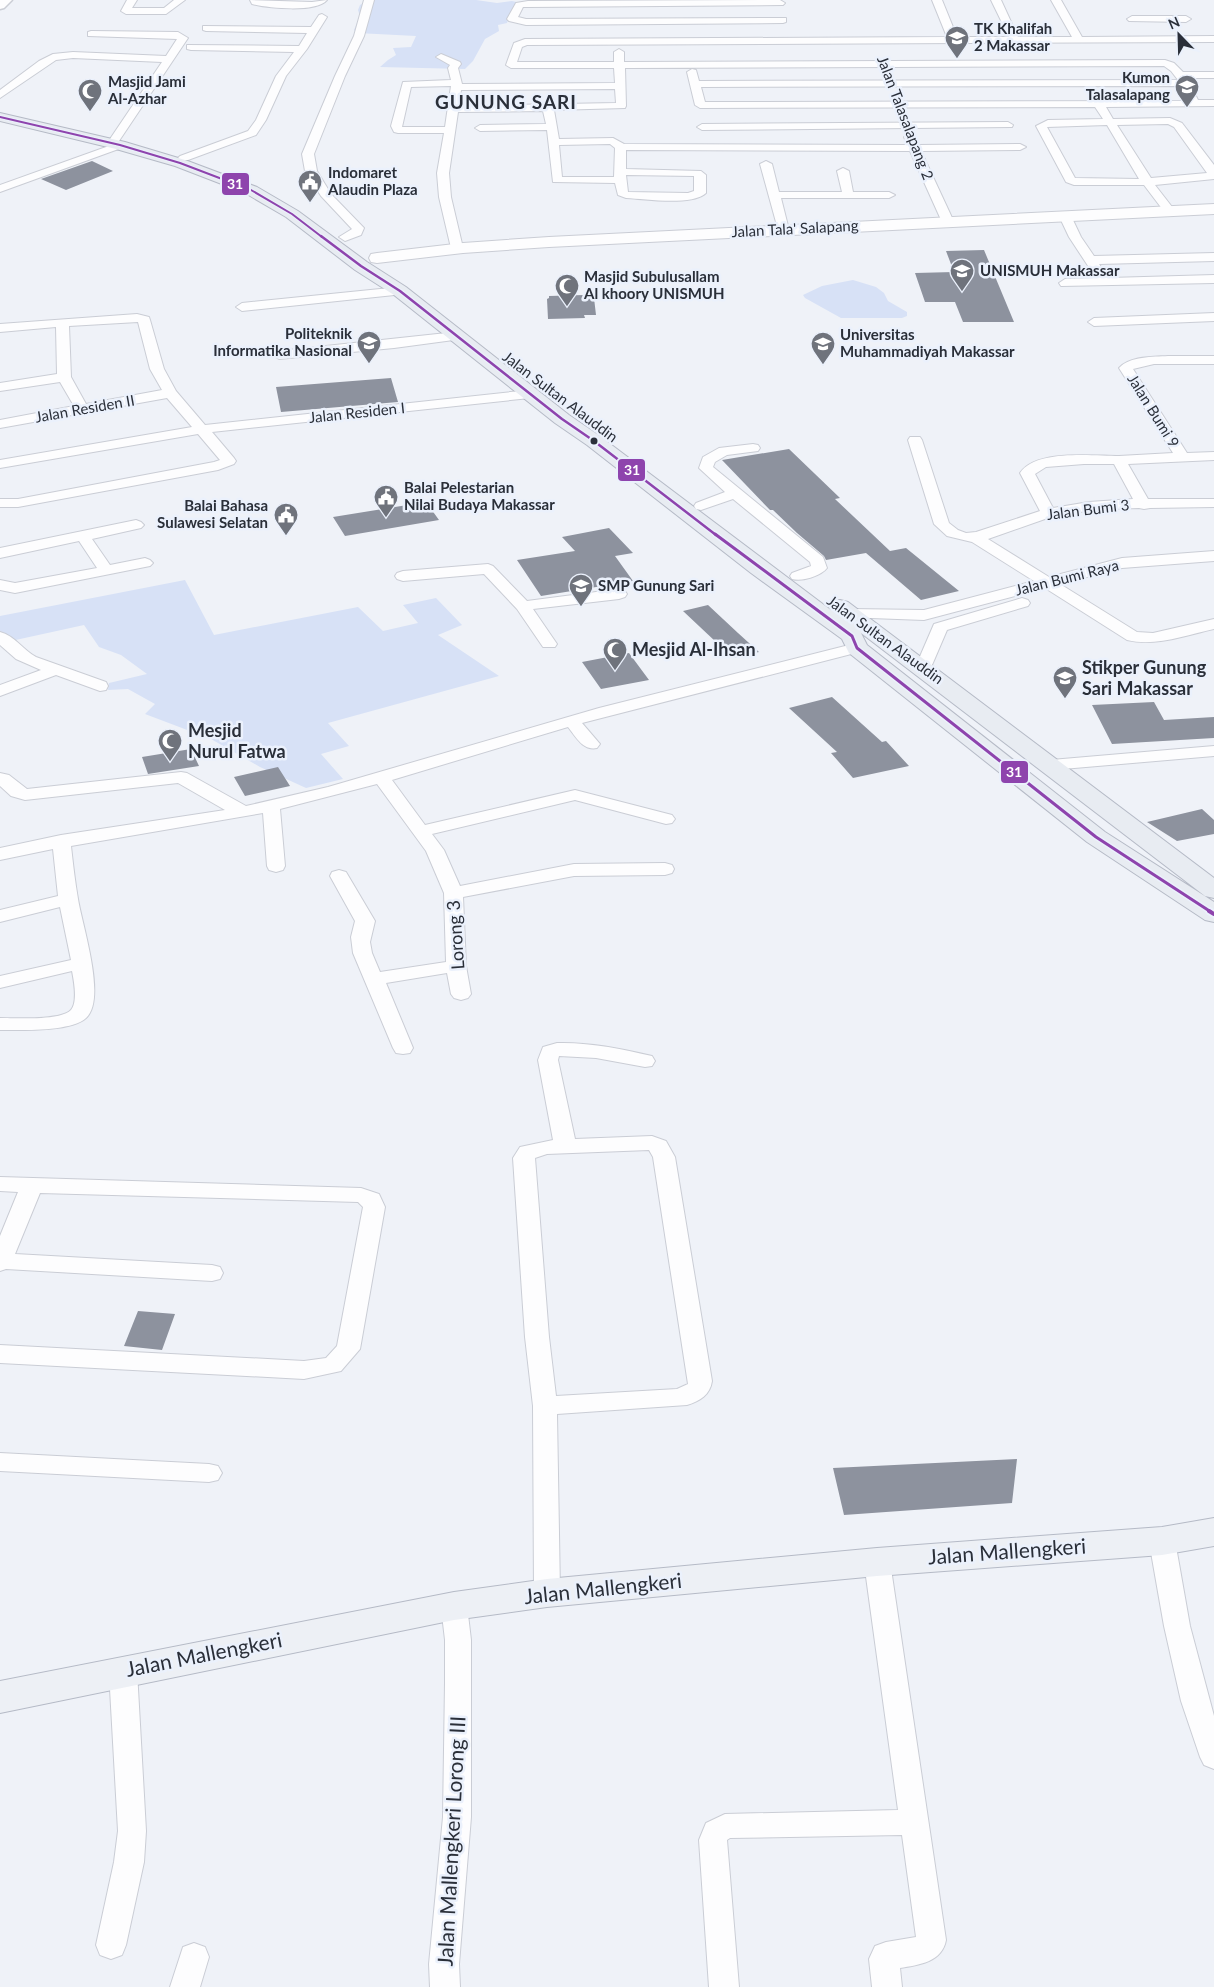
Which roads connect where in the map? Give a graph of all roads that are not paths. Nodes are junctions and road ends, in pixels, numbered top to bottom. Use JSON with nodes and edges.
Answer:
{"nodes":[{"id":1,"x":6,"y":0,"type":"edge"},
{"id":2,"x":132,"y":0,"type":"edge"},
{"id":3,"x":180,"y":0,"type":"edge"},
{"id":4,"x":255,"y":0,"type":"edge"},
{"id":5,"x":281,"y":0,"type":"edge"},
{"id":6,"x":322,"y":0,"type":"edge"},
{"id":7,"x":331,"y":0,"type":"edge"},
{"id":8,"x":369,"y":0,"type":"edge"},
{"id":9,"x":937,"y":0,"type":"edge"},
{"id":10,"x":996,"y":0,"type":"edge"},
{"id":11,"x":1056,"y":0,"type":"edge"},
{"id":12,"x":614,"y":2,"type":"edge"},
{"id":13,"x":780,"y":2,"type":"edge"},
{"id":14,"x":0,"y":4,"type":"edge"},
{"id":15,"x":1186,"y":19,"type":"dead end"},
{"id":16,"x":783,"y":20,"type":"junction"},
{"id":17,"x":617,"y":21,"type":"junction"},
{"id":18,"x":206,"y":28,"type":"dead end"},
{"id":19,"x":91,"y":34,"type":"dead end"},
{"id":20,"x":1214,"y":38,"type":"edge"},
{"id":21,"x":1078,"y":39,"type":"junction"},
{"id":22,"x":1143,"y":39,"type":"junction"},
{"id":23,"x":953,"y":40,"type":"junction"},
{"id":24,"x":1015,"y":40,"type":"junction"},
{"id":25,"x":789,"y":41,"type":"junction"},
{"id":26,"x":619,"y":42,"type":"junction"},
{"id":27,"x":191,"y":47,"type":"dead end"},
{"id":28,"x":302,"y":49,"type":"junction"},
{"id":29,"x":880,"y":52,"type":"junction"},
{"id":30,"x":441,"y":57,"type":"dead end"},
{"id":31,"x":170,"y":59,"type":"junction"},
{"id":32,"x":619,"y":65,"type":"junction"},
{"id":33,"x":691,"y":65,"type":"junction"},
{"id":34,"x":1214,"y":75,"type":"edge"},
{"id":35,"x":1181,"y":79,"type":"junction"},
{"id":36,"x":695,"y":84,"type":"junction"},
{"id":37,"x":890,"y":84,"type":"junction"},
{"id":38,"x":457,"y":85,"type":"junction"},
{"id":39,"x":621,"y":86,"type":"junction"},
{"id":40,"x":0,"y":95,"type":"edge"},
{"id":41,"x":1214,"y":103,"type":"edge"},
{"id":42,"x":898,"y":104,"type":"junction"},
{"id":43,"x":1098,"y":104,"type":"junction"},
{"id":44,"x":1195,"y":104,"type":"junction"},
{"id":45,"x":700,"y":106,"type":"junction"},
{"id":46,"x":548,"y":107,"type":"junction"},
{"id":47,"x":454,"y":109,"type":"junction"},
{"id":48,"x":0,"y":111,"type":"edge"},
{"id":49,"x":0,"y":117,"type":"edge"},
{"id":50,"x":1111,"y":122,"type":"junction"},
{"id":51,"x":905,"y":126,"type":"junction"},
{"id":52,"x":1008,"y":126,"type":"dead end"},
{"id":53,"x":552,"y":127,"type":"junction"},
{"id":54,"x":702,"y":127,"type":"junction"},
{"id":55,"x":480,"y":128,"type":"dead end"},
{"id":56,"x":450,"y":130,"type":"junction"},
{"id":57,"x":117,"y":142,"type":"junction"},
{"id":58,"x":553,"y":142,"type":"junction"},
{"id":59,"x":621,"y":147,"type":"junction"},
{"id":60,"x":913,"y":147,"type":"junction"},
{"id":61,"x":1020,"y":147,"type":"dead end"},
{"id":62,"x":704,"y":149,"type":"junction"},
{"id":63,"x":184,"y":158,"type":"junction"},
{"id":64,"x":766,"y":164,"type":"dead end"},
{"id":65,"x":843,"y":171,"type":"dead end"},
{"id":66,"x":620,"y":176,"type":"junction"},
{"id":67,"x":1147,"y":182,"type":"junction"},
{"id":68,"x":0,"y":189,"type":"edge"},
{"id":69,"x":848,"y":195,"type":"junction"},
{"id":70,"x":889,"y":195,"type":"dead end"},
{"id":71,"x":775,"y":196,"type":"junction"},
{"id":72,"x":1214,"y":209,"type":"edge"},
{"id":73,"x":298,"y":212,"type":"junction"},
{"id":74,"x":1170,"y":212,"type":"junction"},
{"id":75,"x":1066,"y":218,"type":"junction"},
{"id":76,"x":948,"y":222,"type":"junction"},
{"id":77,"x":783,"y":230,"type":"junction"},
{"id":78,"x":345,"y":237,"type":"junction"},
{"id":79,"x":457,"y":248,"type":"junction"},
{"id":80,"x":1214,"y":256,"type":"edge"},
{"id":81,"x":377,"y":258,"type":"junction"},
{"id":82,"x":1092,"y":260,"type":"junction"},
{"id":83,"x":1214,"y":279,"type":"edge"},
{"id":84,"x":1105,"y":282,"type":"junction"},
{"id":85,"x":1065,"y":283,"type":"dead end"},
{"id":86,"x":400,"y":292,"type":"junction"},
{"id":87,"x":242,"y":307,"type":"dead end"},
{"id":88,"x":1214,"y":317,"type":"edge"},
{"id":89,"x":1094,"y":322,"type":"dead end"},
{"id":90,"x":62,"y":323,"type":"junction"},
{"id":91,"x":0,"y":328,"type":"edge"},
{"id":92,"x":456,"y":336,"type":"junction"},
{"id":93,"x":279,"y":355,"type":"dead end"},
{"id":94,"x":1214,"y":361,"type":"edge"},
{"id":95,"x":64,"y":377,"type":"junction"},
{"id":96,"x":0,"y":387,"type":"edge"},
{"id":97,"x":170,"y":393,"type":"junction"},
{"id":98,"x":521,"y":396,"type":"junction"},
{"id":99,"x":82,"y":409,"type":"junction"},
{"id":100,"x":0,"y":424,"type":"edge"},
{"id":101,"x":203,"y":429,"type":"junction"},
{"id":102,"x":604,"y":439,"type":"junction"},
{"id":103,"x":915,"y":440,"type":"dead end"},
{"id":104,"x":753,"y":448,"type":"dead end"},
{"id":105,"x":1214,"y":456,"type":"edge"},
{"id":106,"x":1183,"y":458,"type":"junction"},
{"id":107,"x":1119,"y":460,"type":"junction"},
{"id":108,"x":0,"y":464,"type":"edge"},
{"id":109,"x":735,"y":493,"type":"junction"},
{"id":110,"x":0,"y":503,"type":"edge"},
{"id":111,"x":1214,"y":503,"type":"edge"},
{"id":112,"x":1144,"y":504,"type":"junction"},
{"id":113,"x":701,"y":506,"type":"junction"},
{"id":114,"x":1049,"y":513,"type":"junction"},
{"id":115,"x":136,"y":525,"type":"dead end"},
{"id":116,"x":83,"y":536,"type":"junction"},
{"id":117,"x":975,"y":537,"type":"junction"},
{"id":118,"x":0,"y":553,"type":"edge"},
{"id":119,"x":1214,"y":556,"type":"edge"},
{"id":120,"x":145,"y":563,"type":"dead end"},
{"id":121,"x":1214,"y":565,"type":"edge"},
{"id":122,"x":106,"y":570,"type":"junction"},
{"id":123,"x":403,"y":576,"type":"dead end"},
{"id":124,"x":798,"y":576,"type":"junction"},
{"id":125,"x":0,"y":585,"type":"edge"},
{"id":126,"x":1054,"y":587,"type":"junction"},
{"id":127,"x":619,"y":594,"type":"dead end"},
{"id":128,"x":523,"y":606,"type":"junction"},
{"id":129,"x":850,"y":614,"type":"junction"},
{"id":130,"x":924,"y":615,"type":"junction"},
{"id":131,"x":1214,"y":624,"type":"edge"},
{"id":132,"x":940,"y":627,"type":"junction"},
{"id":133,"x":0,"y":637,"type":"edge"},
{"id":134,"x":549,"y":644,"type":"dead end"},
{"id":135,"x":857,"y":648,"type":"junction"},
{"id":136,"x":924,"y":668,"type":"junction"},
{"id":137,"x":55,"y":670,"type":"junction"},
{"id":138,"x":100,"y":686,"type":"dead end"},
{"id":139,"x":0,"y":691,"type":"edge"},
{"id":140,"x":572,"y":722,"type":"junction"},
{"id":141,"x":590,"y":744,"type":"dead end"},
{"id":142,"x":1214,"y":751,"type":"edge"},
{"id":143,"x":1214,"y":760,"type":"edge"},
{"id":144,"x":1057,"y":770,"type":"junction"},
{"id":145,"x":0,"y":778,"type":"edge"},
{"id":146,"x":381,"y":778,"type":"junction"},
{"id":147,"x":271,"y":806,"type":"junction"},
{"id":148,"x":244,"y":812,"type":"junction"},
{"id":149,"x":666,"y":819,"type":"dead end"},
{"id":150,"x":422,"y":831,"type":"junction"},
{"id":151,"x":61,"y":841,"type":"junction"},
{"id":152,"x":0,"y":854,"type":"edge"},
{"id":153,"x":276,"y":866,"type":"dead end"},
{"id":154,"x":665,"y":869,"type":"dead end"},
{"id":155,"x":339,"y":876,"type":"dead end"},
{"id":156,"x":453,"y":893,"type":"junction"},
{"id":157,"x":68,"y":899,"type":"junction"},
{"id":158,"x":1210,"y":901,"type":"edge"},
{"id":159,"x":0,"y":916,"type":"edge"},
{"id":160,"x":81,"y":963,"type":"junction"},
{"id":161,"x":456,"y":966,"type":"junction"},
{"id":162,"x":374,"y":979,"type":"junction"},
{"id":163,"x":0,"y":982,"type":"edge"},
{"id":164,"x":461,"y":994,"type":"dead end"},
{"id":165,"x":0,"y":1024,"type":"edge"},
{"id":166,"x":403,"y":1048,"type":"dead end"},
{"id":167,"x":645,"y":1061,"type":"dead end"},
{"id":168,"x":565,"y":1145,"type":"junction"},
{"id":169,"x":0,"y":1184,"type":"edge"},
{"id":170,"x":32,"y":1185,"type":"junction"},
{"id":171,"x":0,"y":1262,"type":"edge"},
{"id":172,"x":212,"y":1273,"type":"dead end"},
{"id":173,"x":0,"y":1354,"type":"edge"},
{"id":174,"x":545,"y":1406,"type":"junction"},
{"id":175,"x":0,"y":1462,"type":"edge"},
{"id":176,"x":208,"y":1473,"type":"dead end"},
{"id":177,"x":1214,"y":1532,"type":"edge"},
{"id":178,"x":1162,"y":1541,"type":"junction"},
{"id":179,"x":877,"y":1562,"type":"junction"},
{"id":180,"x":547,"y":1593,"type":"junction"},
{"id":181,"x":454,"y":1606,"type":"junction"},
{"id":182,"x":123,"y":1671,"type":"junction"},
{"id":183,"x":0,"y":1697,"type":"edge"},
{"id":184,"x":1214,"y":1757,"type":"edge"},
{"id":185,"x":913,"y":1822,"type":"junction"},
{"id":186,"x":111,"y":1946,"type":"dead end"},
{"id":187,"x":194,"y":1956,"type":"dead end"},
{"id":188,"x":185,"y":1987,"type":"edge"},
{"id":189,"x":445,"y":1987,"type":"edge"},
{"id":190,"x":724,"y":1987,"type":"edge"},
{"id":191,"x":887,"y":1987,"type":"edge"}],
"edges":[{"from":1,"to":14,"type":"street"},
{"from":2,"to":3,"type":"street"},
{"from":4,"to":6,"type":"street"},
{"from":5,"to":6,"type":"street"},
{"from":6,"to":7,"type":"street"},
{"from":8,"to":78,"type":"street"},
{"from":9,"to":23,"type":"street"},
{"from":10,"to":24,"type":"street"},
{"from":11,"to":21,"type":"street"},
{"from":12,"to":13,"type":"street"},
{"from":12,"to":17,"type":"street"},
{"from":12,"to":17,"type":"street"},
{"from":13,"to":16,"type":"street"},
{"from":15,"to":22,"type":"street"},
{"from":16,"to":17,"type":"street"},
{"from":16,"to":25,"type":"street"},
{"from":17,"to":26,"type":"street"},
{"from":18,"to":28,"type":"street"},
{"from":19,"to":31,"type":"street"},
{"from":20,"to":22,"type":"street"},
{"from":21,"to":22,"type":"street"},
{"from":21,"to":24,"type":"street"},
{"from":23,"to":24,"type":"street"},
{"from":23,"to":29,"type":"street"},
{"from":25,"to":26,"type":"street"},
{"from":25,"to":29,"type":"street"},
{"from":26,"to":32,"type":"street"},
{"from":26,"to":32,"type":"street"},
{"from":27,"to":28,"type":"street"},
{"from":28,"to":63,"type":"street"},
{"from":29,"to":33,"type":"street"},
{"from":29,"to":35,"type":"street"},
{"from":29,"to":37,"type":"street","name":"Jalan Talasalapang 2"},
{"from":30,"to":38,"type":"street"},
{"from":31,"to":40,"type":"street"},
{"from":31,"to":57,"type":"street"},
{"from":32,"to":33,"type":"street"},
{"from":32,"to":39,"type":"street"},
{"from":33,"to":36,"type":"street"},
{"from":34,"to":35,"type":"street"},
{"from":35,"to":37,"type":"street"},
{"from":35,"to":44,"type":"street"},
{"from":36,"to":37,"type":"street"},
{"from":36,"to":45,"type":"street"},
{"from":37,"to":42,"type":"street","name":"Jalan Talasalapang 2"},
{"from":38,"to":39,"type":"street"},
{"from":38,"to":47,"type":"street"},
{"from":38,"to":56,"type":"street"},
{"from":39,"to":46,"type":"street"},
{"from":41,"to":44,"type":"street"},
{"from":42,"to":43,"type":"street"},
{"from":42,"to":45,"type":"street"},
{"from":42,"to":51,"type":"street","name":"Jalan Talasalapang 2"},
{"from":43,"to":44,"type":"street"},
{"from":43,"to":50,"type":"street"},
{"from":45,"to":54,"type":"street"},
{"from":46,"to":47,"type":"street"},
{"from":46,"to":53,"type":"street"},
{"from":47,"to":56,"type":"street"},
{"from":48,"to":57,"type":"highway","name":"Jalan Sultan Alauddin"},
{"from":49,"to":57,"type":"highway","name":"Jalan Sultan Alauddin"},
{"from":50,"to":67,"type":"street"},
{"from":50,"to":67,"type":"street"},
{"from":50,"to":67,"type":"street"},
{"from":51,"to":52,"type":"street"},
{"from":51,"to":54,"type":"street"},
{"from":51,"to":60,"type":"street","name":"Jalan Talasalapang 2"},
{"from":53,"to":55,"type":"street"},
{"from":53,"to":58,"type":"street"},
{"from":54,"to":62,"type":"street"},
{"from":56,"to":79,"type":"street"},
{"from":57,"to":63,"type":"highway","name":"Jalan Sultan Alauddin"},
{"from":57,"to":68,"type":"street"},
{"from":57,"to":73,"type":"highway","name":"Jalan Sultan Alauddin"},
{"from":58,"to":59,"type":"street"},
{"from":58,"to":66,"type":"street"},
{"from":59,"to":62,"type":"street"},
{"from":59,"to":66,"type":"street"},
{"from":60,"to":61,"type":"street"},
{"from":60,"to":62,"type":"street"},
{"from":60,"to":76,"type":"street","name":"Jalan Talasalapang 2"},
{"from":63,"to":73,"type":"highway","name":"Jalan Sultan Alauddin"},
{"from":64,"to":71,"type":"street"},
{"from":65,"to":69,"type":"street"},
{"from":66,"to":66,"type":"street"},
{"from":67,"to":74,"type":"street"},
{"from":69,"to":70,"type":"street"},
{"from":69,"to":71,"type":"street"},
{"from":71,"to":77,"type":"street"},
{"from":72,"to":74,"type":"main road","name":"Jalan Tala' Salapang"},
{"from":73,"to":78,"type":"highway","name":"Jalan Sultan Alauddin"},
{"from":73,"to":86,"type":"highway","name":"Jalan Sultan Alauddin"},
{"from":74,"to":75,"type":"main road","name":"Jalan Tala' Salapang"},
{"from":75,"to":76,"type":"main road","name":"Jalan Tala' Salapang"},
{"from":75,"to":82,"type":"street"},
{"from":76,"to":77,"type":"main road","name":"Jalan Tala' Salapang"},
{"from":77,"to":79,"type":"main road","name":"Jalan Tala' Salapang"},
{"from":78,"to":81,"type":"highway","name":"Jalan Sultan Alauddin"},
{"from":79,"to":81,"type":"main road","name":"Jalan Tala' Salapang"},
{"from":80,"to":82,"type":"street"},
{"from":81,"to":102,"type":"highway","name":"Jalan Sultan Alauddin"},
{"from":82,"to":84,"type":"street"},
{"from":83,"to":84,"type":"street"},
{"from":84,"to":85,"type":"street"},
{"from":86,"to":87,"type":"street"},
{"from":86,"to":92,"type":"highway","name":"Jalan Sultan Alauddin"},
{"from":88,"to":89,"type":"street"},
{"from":90,"to":91,"type":"street"},
{"from":90,"to":95,"type":"street"},
{"from":90,"to":97,"type":"street"},
{"from":92,"to":93,"type":"street"},
{"from":92,"to":98,"type":"highway","name":"Jalan Sultan Alauddin"},
{"from":94,"to":106,"type":"street","name":"Jalan Bumi 9"},
{"from":95,"to":96,"type":"street"},
{"from":95,"to":99,"type":"street"},
{"from":97,"to":99,"type":"street","name":"Jalan Residen II"},
{"from":97,"to":101,"type":"street"},
{"from":98,"to":101,"type":"street","name":"Jalan Residen I"},
{"from":98,"to":102,"type":"highway","name":"Jalan Sultan Alauddin"},
{"from":99,"to":100,"type":"street","name":"Jalan Residen II"},
{"from":101,"to":108,"type":"street","name":"Jalan Residen I"},
{"from":101,"to":110,"type":"street"},
{"from":102,"to":113,"type":"highway","name":"Jalan Sultan Alauddin"},
{"from":102,"to":135,"type":"highway","name":"Jalan Sultan Alauddin"},
{"from":103,"to":117,"type":"street","name":"Jalan Bumi 3"},
{"from":104,"to":109,"type":"street"},
{"from":105,"to":106,"type":"street"},
{"from":106,"to":107,"type":"street"},
{"from":107,"to":112,"type":"street"},
{"from":107,"to":114,"type":"street"},
{"from":109,"to":113,"type":"street"},
{"from":109,"to":124,"type":"street"},
{"from":111,"to":112,"type":"street","name":"Jalan Bumi 3"},
{"from":112,"to":114,"type":"street","name":"Jalan Bumi 3"},
{"from":113,"to":124,"type":"highway","name":"Jalan Sultan Alauddin"},
{"from":114,"to":117,"type":"street","name":"Jalan Bumi 3"},
{"from":115,"to":116,"type":"street"},
{"from":116,"to":118,"type":"street"},
{"from":116,"to":122,"type":"street"},
{"from":117,"to":126,"type":"street","name":"Jalan Bumi 3"},
{"from":119,"to":126,"type":"street","name":"Jalan Bumi Raya"},
{"from":120,"to":122,"type":"street"},
{"from":121,"to":126,"type":"street","name":"Jalan Bumi Raya"},
{"from":122,"to":125,"type":"street"},
{"from":123,"to":128,"type":"street"},
{"from":124,"to":129,"type":"highway","name":"Jalan Sultan Alauddin"},
{"from":126,"to":130,"type":"street","name":"Jalan Bumi Raya"},
{"from":126,"to":131,"type":"street","name":"Jalan Bumi 3"},
{"from":126,"to":132,"type":"street","name":"Jalan Bumi Raya"},
{"from":127,"to":128,"type":"street"},
{"from":128,"to":134,"type":"street"},
{"from":129,"to":130,"type":"street","name":"Jalan Bumi Raya"},
{"from":129,"to":136,"type":"highway","name":"Jalan Sultan Alauddin"},
{"from":130,"to":132,"type":"street"},
{"from":132,"to":136,"type":"street"},
{"from":133,"to":137,"type":"street"},
{"from":135,"to":140,"type":"street"},
{"from":135,"to":158,"type":"highway","name":"Jalan Sultan Alauddin"},
{"from":136,"to":144,"type":"highway","name":"Jalan Sultan Alauddin"},
{"from":137,"to":138,"type":"street"},
{"from":137,"to":139,"type":"street"},
{"from":140,"to":141,"type":"street"},
{"from":140,"to":146,"type":"street"},
{"from":142,"to":144,"type":"street"},
{"from":143,"to":144,"type":"street"},
{"from":144,"to":158,"type":"highway","name":"Jalan Sultan Alauddin"},
{"from":145,"to":148,"type":"street"},
{"from":146,"to":147,"type":"street"},
{"from":146,"to":150,"type":"street","name":"Lorong 3"},
{"from":147,"to":148,"type":"street"},
{"from":147,"to":153,"type":"street"},
{"from":148,"to":151,"type":"street"},
{"from":149,"to":150,"type":"street"},
{"from":150,"to":156,"type":"street","name":"Lorong 3"},
{"from":151,"to":152,"type":"street"},
{"from":151,"to":157,"type":"street"},
{"from":154,"to":156,"type":"street"},
{"from":155,"to":162,"type":"street"},
{"from":156,"to":161,"type":"street","name":"Lorong 3"},
{"from":157,"to":159,"type":"street"},
{"from":157,"to":160,"type":"street"},
{"from":160,"to":163,"type":"street"},
{"from":160,"to":165,"type":"street"},
{"from":161,"to":162,"type":"street"},
{"from":161,"to":164,"type":"street","name":"Lorong 3"},
{"from":162,"to":166,"type":"street"},
{"from":167,"to":168,"type":"street"},
{"from":168,"to":174,"type":"street"},
{"from":168,"to":174,"type":"street"},
{"from":169,"to":170,"type":"street"},
{"from":170,"to":171,"type":"street"},
{"from":170,"to":173,"type":"street"},
{"from":171,"to":172,"type":"street"},
{"from":174,"to":180,"type":"street"},
{"from":175,"to":176,"type":"street"},
{"from":177,"to":178,"type":"main road","name":"Jalan Mallengkeri"},
{"from":178,"to":179,"type":"main road","name":"Jalan Mallengkeri"},
{"from":178,"to":184,"type":"street"},
{"from":179,"to":180,"type":"main road","name":"Jalan Mallengkeri"},
{"from":179,"to":185,"type":"street"},
{"from":180,"to":181,"type":"main road","name":"Jalan Mallengkeri"},
{"from":181,"to":182,"type":"main road","name":"Jalan Mallengkeri"},
{"from":181,"to":189,"type":"street","name":"Jalan Mallengkeri Lorong III"},
{"from":182,"to":183,"type":"main road","name":"Jalan Mallengkeri"},
{"from":182,"to":186,"type":"street"},
{"from":185,"to":190,"type":"street"},
{"from":185,"to":191,"type":"street"},
{"from":187,"to":188,"type":"street"}]}
